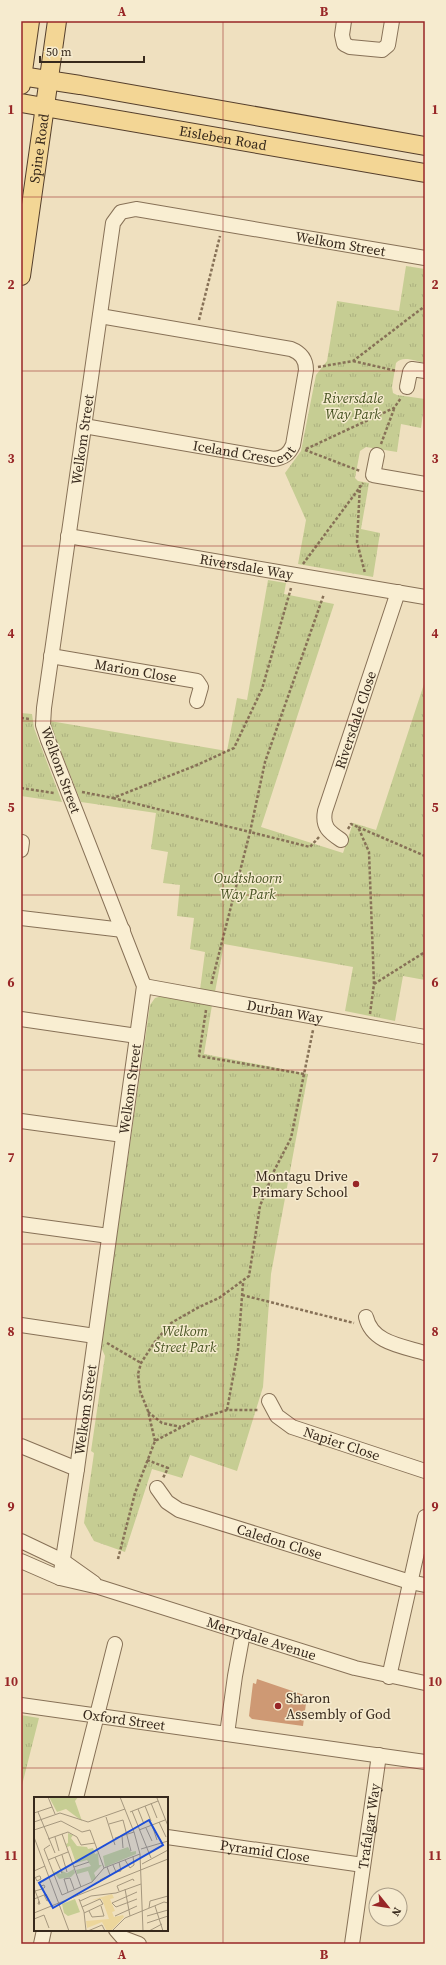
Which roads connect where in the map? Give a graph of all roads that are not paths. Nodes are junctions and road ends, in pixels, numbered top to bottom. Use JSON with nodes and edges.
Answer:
{"nodes":[{"id":1,"x":30,"y":21,"type":"edge"},
{"id":2,"x":57,"y":21,"type":"edge"},
{"id":3,"x":344,"y":21,"type":"edge"},
{"id":4,"x":392,"y":21,"type":"edge"},
{"id":5,"x":21,"y":79,"type":"edge"},
{"id":6,"x":48,"y":80,"type":"junction"},
{"id":7,"x":21,"y":103,"type":"edge"},
{"id":8,"x":45,"y":107,"type":"junction"},
{"id":9,"x":425,"y":146,"type":"edge"},
{"id":10,"x":425,"y":173,"type":"edge"},
{"id":11,"x":425,"y":258,"type":"edge"},
{"id":12,"x":21,"y":276,"type":"edge"},
{"id":13,"x":100,"y":316,"type":"junction"},
{"id":14,"x":425,"y":371,"type":"edge"},
{"id":15,"x":408,"y":380,"type":"road end"},
{"id":16,"x":84,"y":426,"type":"junction"},
{"id":17,"x":377,"y":455,"type":"road end"},
{"id":18,"x":425,"y":484,"type":"edge"},
{"id":19,"x":68,"y":536,"type":"junction"},
{"id":20,"x":398,"y":592,"type":"junction"},
{"id":21,"x":425,"y":597,"type":"edge"},
{"id":22,"x":51,"y":656,"type":"junction"},
{"id":23,"x":197,"y":702,"type":"dead end"},
{"id":24,"x":341,"y":840,"type":"dead end"},
{"id":25,"x":21,"y":918,"type":"edge"},
{"id":26,"x":123,"y":930,"type":"junction"},
{"id":27,"x":144,"y":986,"type":"junction"},
{"id":28,"x":21,"y":1019,"type":"edge"},
{"id":29,"x":137,"y":1036,"type":"junction"},
{"id":30,"x":425,"y":1037,"type":"edge"},
{"id":31,"x":21,"y":1121,"type":"edge"},
{"id":32,"x":123,"y":1135,"type":"junction"},
{"id":33,"x":21,"y":1224,"type":"edge"},
{"id":34,"x":109,"y":1236,"type":"junction"},
{"id":35,"x":368,"y":1322,"type":"road end"},
{"id":36,"x":21,"y":1325,"type":"edge"},
{"id":37,"x":95,"y":1336,"type":"junction"},
{"id":38,"x":425,"y":1353,"type":"edge"},
{"id":39,"x":270,"y":1406,"type":"road end"},
{"id":40,"x":21,"y":1446,"type":"edge"},
{"id":41,"x":77,"y":1469,"type":"junction"},
{"id":42,"x":425,"y":1470,"type":"edge"},
{"id":43,"x":157,"y":1488,"type":"road end"},
{"id":44,"x":425,"y":1517,"type":"edge"},
{"id":45,"x":21,"y":1541,"type":"edge"},
{"id":46,"x":21,"y":1561,"type":"edge"},
{"id":47,"x":63,"y":1561,"type":"junction"},
{"id":48,"x":60,"y":1578,"type":"junction"},
{"id":49,"x":410,"y":1582,"type":"junction"},
{"id":50,"x":425,"y":1585,"type":"edge"},
{"id":51,"x":99,"y":1587,"type":"junction"},
{"id":52,"x":243,"y":1632,"type":"junction"},
{"id":53,"x":114,"y":1644,"type":"dead end"},
{"id":54,"x":389,"y":1677,"type":"junction"},
{"id":55,"x":425,"y":1683,"type":"edge"},
{"id":56,"x":21,"y":1704,"type":"edge"},
{"id":57,"x":96,"y":1716,"type":"junction"},
{"id":58,"x":227,"y":1734,"type":"junction"},
{"id":59,"x":379,"y":1756,"type":"junction"},
{"id":60,"x":425,"y":1762,"type":"edge"},
{"id":61,"x":76,"y":1797,"type":"edge"},
{"id":62,"x":168,"y":1837,"type":"edge"},
{"id":63,"x":363,"y":1866,"type":"junction"},
{"id":64,"x":44,"y":1931,"type":"edge"},
{"id":65,"x":117,"y":1931,"type":"edge"},
{"id":66,"x":41,"y":1944,"type":"edge"},
{"id":67,"x":139,"y":1944,"type":"edge"},
{"id":68,"x":352,"y":1944,"type":"edge"}],
"edges":[{"from":1,"to":5,"type":"main road"},
{"from":2,"to":6,"type":"main road","name":"Spine Road"},
{"from":3,"to":4,"type":"street"},
{"from":5,"to":6,"type":"main road","name":"Eisleben Road"},
{"from":6,"to":8,"type":"main road","name":"Spine Road"},
{"from":6,"to":9,"type":"main road","name":"Eisleben Road"},
{"from":7,"to":8,"type":"main road","name":"Eisleben Road"},
{"from":8,"to":10,"type":"main road","name":"Eisleben Road"},
{"from":8,"to":12,"type":"main road","name":"Spine Road"},
{"from":11,"to":13,"type":"street","name":"Welkom Street"},
{"from":13,"to":16,"type":"street","name":"Welkom Street"},
{"from":13,"to":16,"type":"street","name":"Iceland Crescent"},
{"from":14,"to":15,"type":"street"},
{"from":16,"to":19,"type":"street","name":"Welkom Street"},
{"from":17,"to":18,"type":"street"},
{"from":19,"to":20,"type":"street","name":"Riversdale Way"},
{"from":19,"to":22,"type":"street","name":"Welkom Street"},
{"from":20,"to":21,"type":"street","name":"Riversdale Way"},
{"from":20,"to":24,"type":"street","name":"Riversdale Close"},
{"from":22,"to":23,"type":"street","name":"Marion Close"},
{"from":22,"to":26,"type":"street","name":"Welkom Street"},
{"from":25,"to":26,"type":"street"},
{"from":26,"to":27,"type":"street","name":"Welkom Street"},
{"from":27,"to":29,"type":"street","name":"Welkom Street"},
{"from":27,"to":30,"type":"street","name":"Durban Way"},
{"from":28,"to":29,"type":"street"},
{"from":29,"to":32,"type":"street","name":"Welkom Street"},
{"from":31,"to":32,"type":"street"},
{"from":32,"to":34,"type":"street","name":"Welkom Street"},
{"from":33,"to":34,"type":"street"},
{"from":34,"to":37,"type":"street","name":"Welkom Street"},
{"from":35,"to":38,"type":"street"},
{"from":36,"to":37,"type":"street"},
{"from":37,"to":41,"type":"street","name":"Welkom Street"},
{"from":39,"to":42,"type":"street","name":"Napier Close"},
{"from":40,"to":41,"type":"street"},
{"from":41,"to":47,"type":"street","name":"Welkom Street"},
{"from":43,"to":49,"type":"street","name":"Caledon Close"},
{"from":44,"to":49,"type":"street"},
{"from":45,"to":47,"type":"street","name":"Merrydale Avenue"},
{"from":46,"to":48,"type":"street","name":"Merrydale Avenue"},
{"from":47,"to":48,"type":"street","name":"Welkom Street"},
{"from":47,"to":51,"type":"street","name":"Merrydale Avenue"},
{"from":48,"to":51,"type":"street","name":"Merrydale Avenue"},
{"from":49,"to":50,"type":"street","name":"Caledon Close"},
{"from":49,"to":54,"type":"street"},
{"from":51,"to":52,"type":"street","name":"Merrydale Avenue"},
{"from":52,"to":54,"type":"street","name":"Merrydale Avenue"},
{"from":52,"to":58,"type":"street"},
{"from":53,"to":57,"type":"street"},
{"from":54,"to":55,"type":"street","name":"Merrydale Avenue"},
{"from":56,"to":57,"type":"street","name":"Oxford Street"},
{"from":57,"to":58,"type":"street","name":"Oxford Street"},
{"from":57,"to":61,"type":"street"},
{"from":58,"to":59,"type":"street","name":"Oxford Street"},
{"from":59,"to":60,"type":"street","name":"Oxford Street"},
{"from":59,"to":63,"type":"street","name":"Trafalgar Way"},
{"from":62,"to":63,"type":"street","name":"Pyramid Close"},
{"from":63,"to":68,"type":"street","name":"Trafalgar Way"},
{"from":64,"to":66,"type":"street"},
{"from":65,"to":67,"type":"street"}]}
